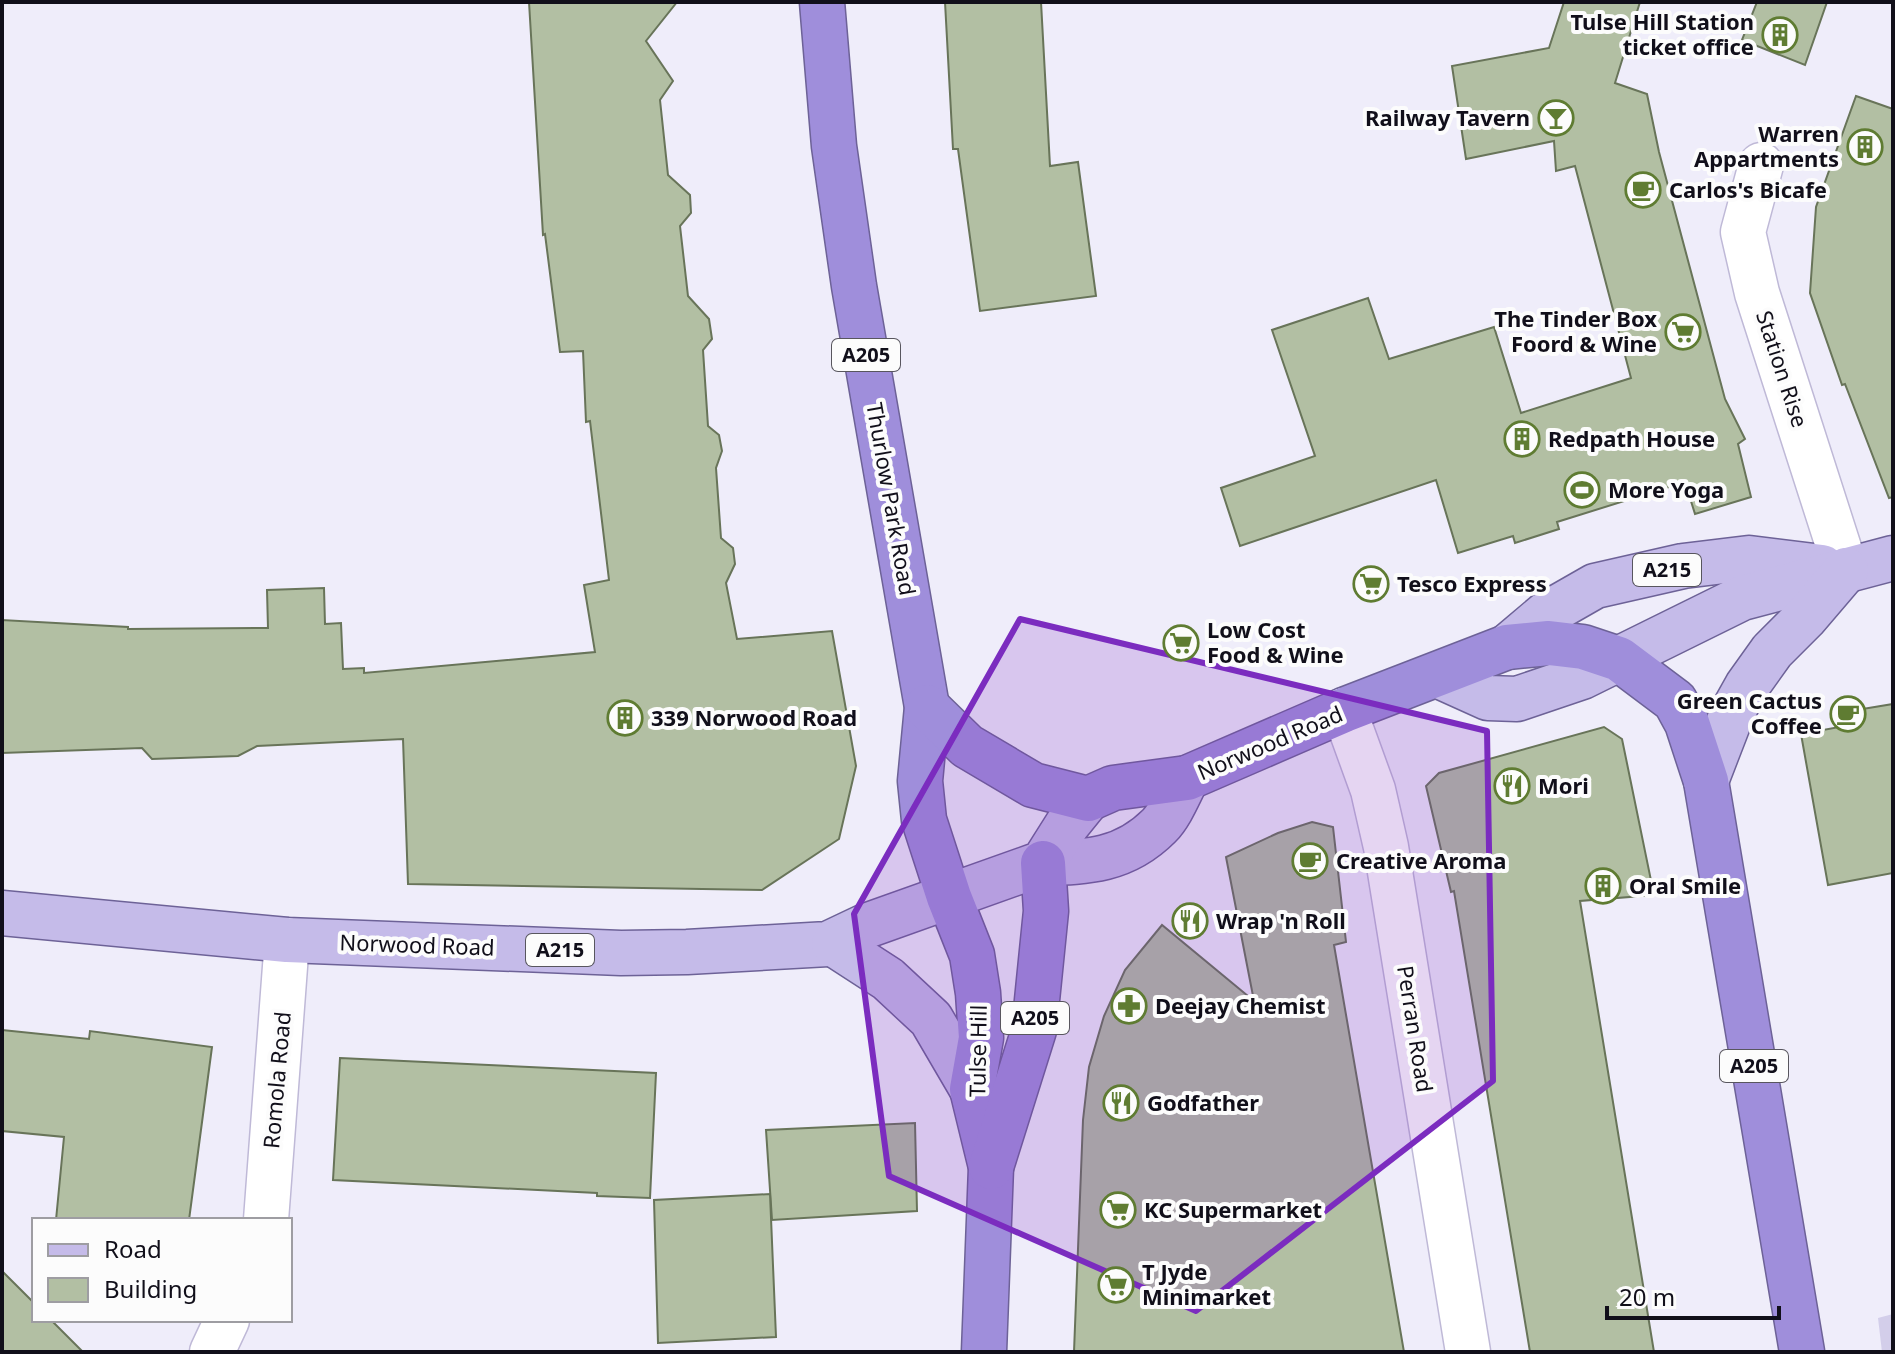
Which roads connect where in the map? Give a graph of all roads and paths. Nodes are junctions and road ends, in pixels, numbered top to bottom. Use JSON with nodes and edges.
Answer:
{"nodes":[{"id":1,"x":822,"y":2,"type":"edge"},
{"id":2,"x":1761,"y":165,"type":"dead end"},
{"id":3,"x":1893,"y":558,"type":"edge"},
{"id":4,"x":1846,"y":570,"type":"junction"},
{"id":5,"x":1507,"y":647,"type":"junction"},
{"id":6,"x":1619,"y":659,"type":"junction"},
{"id":7,"x":1437,"y":675,"type":"junction"},
{"id":8,"x":927,"y":707,"type":"junction"},
{"id":9,"x":1344,"y":710,"type":"junction"},
{"id":10,"x":1187,"y":778,"type":"junction"},
{"id":11,"x":1706,"y":781,"type":"junction"},
{"id":12,"x":1088,"y":799,"type":"junction"},
{"id":13,"x":1043,"y":863,"type":"junction"},
{"id":14,"x":949,"y":897,"type":"junction"},
{"id":15,"x":2,"y":913,"type":"edge"},
{"id":16,"x":287,"y":940,"type":"junction"},
{"id":17,"x":834,"y":944,"type":"junction"},
{"id":18,"x":972,"y":1089,"type":"junction"},
{"id":19,"x":991,"y":1167,"type":"junction"},
{"id":20,"x":266,"y":1218,"type":"edge"},
{"id":21,"x":226,"y":1322,"type":"edge"},
{"id":22,"x":212,"y":1352,"type":"edge"},
{"id":23,"x":984,"y":1352,"type":"edge"},
{"id":24,"x":1468,"y":1352,"type":"edge"},
{"id":25,"x":1802,"y":1352,"type":"edge"}],
"edges":[{"from":1,"to":8,"type":"highway","name":"Thurlow Park Road","number":"A205"},
{"from":2,"to":4,"type":"street","name":"Station Rise"},
{"from":3,"to":4,"type":"main road","name":"Norwood Road","number":"A215"},
{"from":4,"to":5,"type":"main road","name":"Norwood Road","number":"A215"},
{"from":4,"to":6,"type":"main road"},
{"from":4,"to":11,"type":"main road"},
{"from":5,"to":6,"type":"highway","name":"Norwood Road","number":"A205"},
{"from":5,"to":7,"type":"highway","name":"Norwood Road","number":"A205"},
{"from":6,"to":7,"type":"main road"},
{"from":6,"to":11,"type":"highway","number":"A205"},
{"from":7,"to":9,"type":"highway","name":"Norwood Road","number":"A205"},
{"from":8,"to":12,"type":"highway"},
{"from":8,"to":14,"type":"highway","name":"Thurlow Park Road","number":"A205"},
{"from":9,"to":10,"type":"highway","name":"Norwood Road","number":"A205"},
{"from":9,"to":24,"type":"street","name":"Perran Road"},
{"from":10,"to":12,"type":"highway","name":"Norwood Road","number":"A205"},
{"from":10,"to":13,"type":"main road","name":"Norwood Road"},
{"from":11,"to":25,"type":"highway","number":"A205"},
{"from":12,"to":13,"type":"main road"},
{"from":13,"to":14,"type":"main road","name":"Norwood Road","number":"A215"},
{"from":13,"to":19,"type":"highway","number":"A205"},
{"from":14,"to":17,"type":"main road","name":"Norwood Road","number":"A215"},
{"from":14,"to":18,"type":"highway","name":"Tulse Hill","number":"A205"},
{"from":15,"to":16,"type":"main road","name":"Norwood Road","number":"A215"},
{"from":16,"to":17,"type":"main road","name":"Norwood Road","number":"A215"},
{"from":16,"to":20,"type":"street","name":"Romola Road"},
{"from":17,"to":18,"type":"main road"},
{"from":18,"to":19,"type":"highway","name":"Tulse Hill","number":"A205"},
{"from":19,"to":23,"type":"highway","name":"Tulse Hill","number":"A205"},
{"from":21,"to":22,"type":"street"}]}
